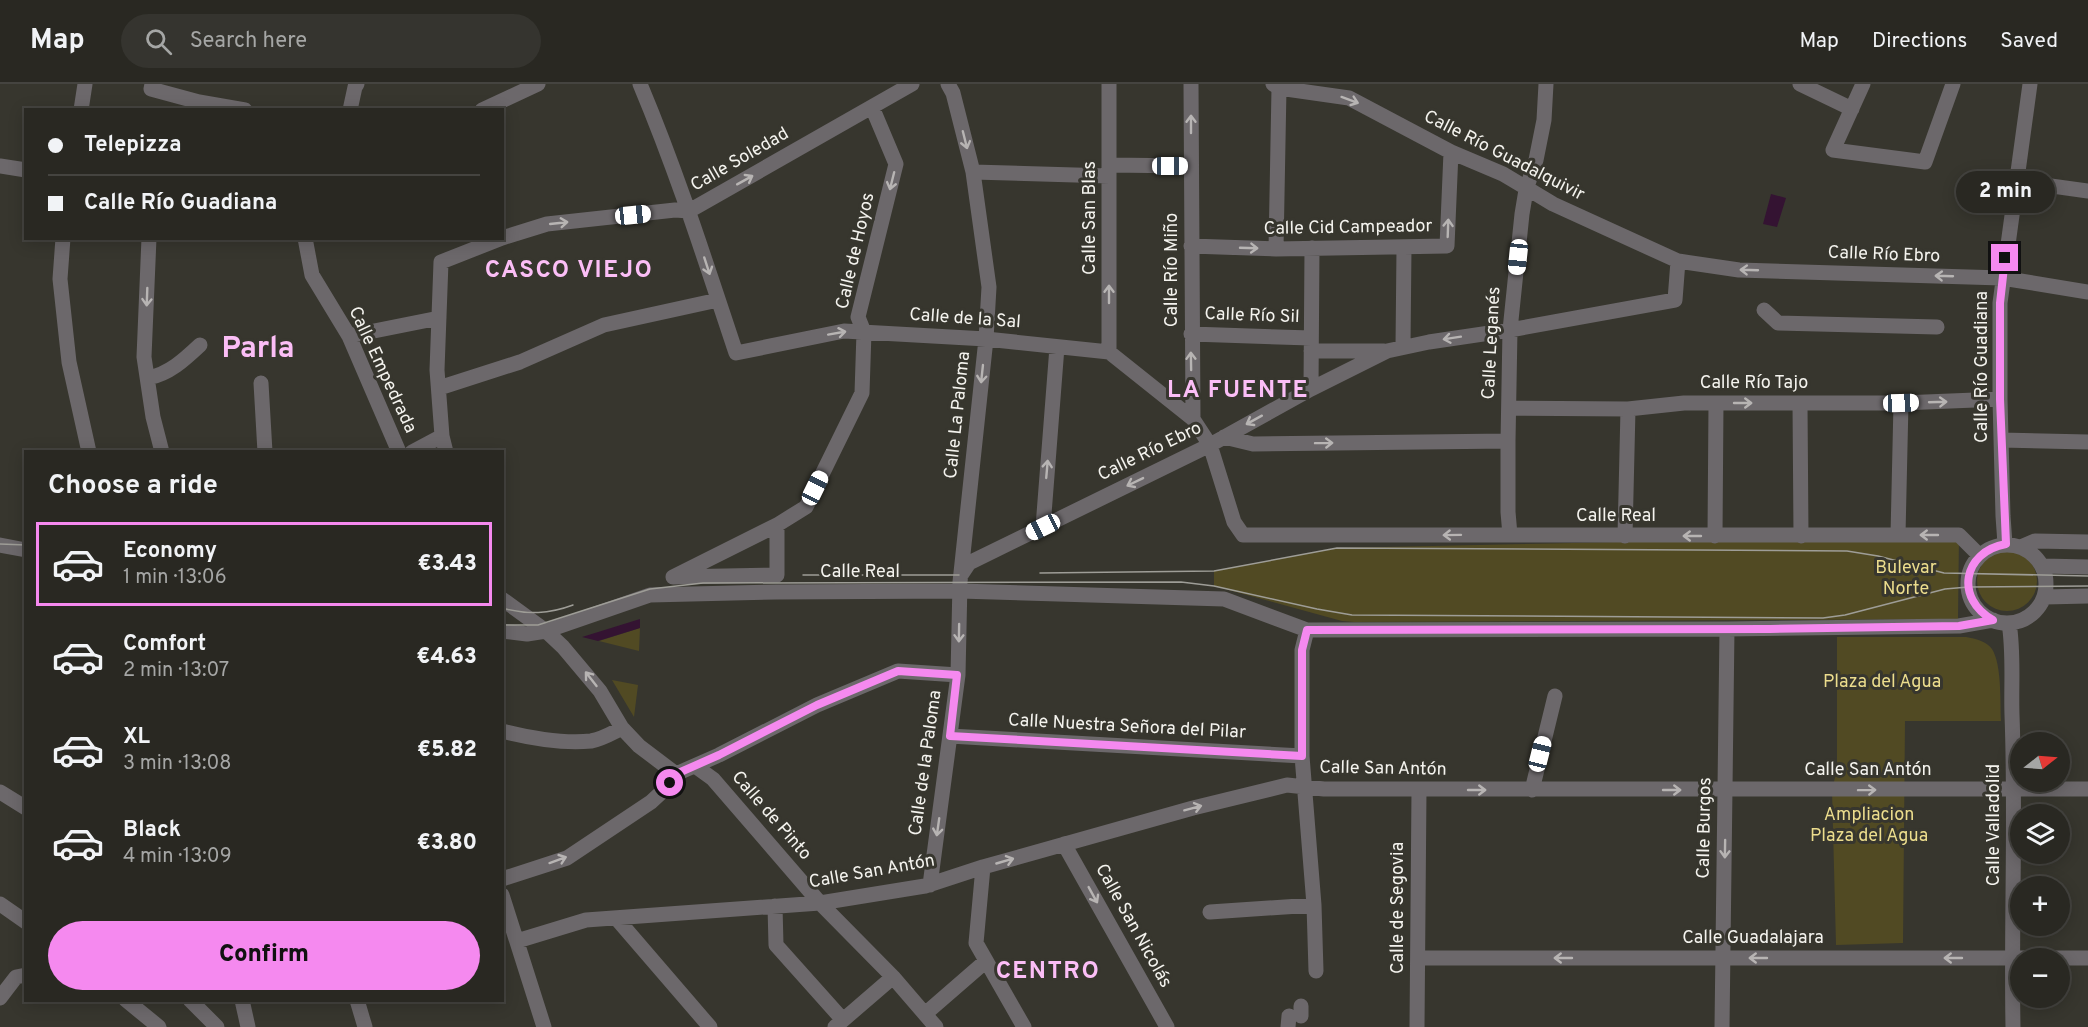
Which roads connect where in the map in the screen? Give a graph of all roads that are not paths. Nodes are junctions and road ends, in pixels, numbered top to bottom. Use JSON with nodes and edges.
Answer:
{"nodes":[{"id":1,"x":85,"y":84,"type":"edge"},
{"id":2,"x":152,"y":84,"type":"edge"},
{"id":3,"x":357,"y":84,"type":"edge"},
{"id":4,"x":538,"y":84,"type":"edge"},
{"id":5,"x":640,"y":84,"type":"edge"},
{"id":6,"x":912,"y":84,"type":"edge"},
{"id":7,"x":948,"y":84,"type":"edge"},
{"id":8,"x":1109,"y":84,"type":"edge"},
{"id":9,"x":1191,"y":84,"type":"edge"},
{"id":10,"x":1546,"y":84,"type":"edge"},
{"id":11,"x":1800,"y":84,"type":"edge"},
{"id":12,"x":1863,"y":84,"type":"edge"},
{"id":13,"x":1953,"y":84,"type":"edge"},
{"id":14,"x":2030,"y":84,"type":"edge"},
{"id":15,"x":1276,"y":86,"type":"edge"},
{"id":16,"x":198,"y":106,"type":"edge"},
{"id":17,"x":872,"y":107,"type":"junction"},
{"id":18,"x":81,"y":108,"type":"edge"},
{"id":19,"x":222,"y":108,"type":"edge"},
{"id":20,"x":350,"y":108,"type":"edge"},
{"id":21,"x":486,"y":108,"type":"edge"},
{"id":22,"x":1852,"y":109,"type":"junction"},
{"id":23,"x":1451,"y":152,"type":"junction"},
{"id":24,"x":0,"y":166,"type":"edge"},
{"id":25,"x":1191,"y":166,"type":"junction"},
{"id":26,"x":24,"y":170,"type":"edge"},
{"id":27,"x":1109,"y":171,"type":"junction"},
{"id":28,"x":973,"y":172,"type":"junction"},
{"id":29,"x":2016,"y":181,"type":"junction"},
{"id":30,"x":1526,"y":189,"type":"junction"},
{"id":31,"x":2088,"y":191,"type":"edge"},
{"id":32,"x":689,"y":211,"type":"junction"},
{"id":33,"x":504,"y":237,"type":"edge"},
{"id":34,"x":63,"y":240,"type":"edge"},
{"id":35,"x":149,"y":240,"type":"edge"},
{"id":36,"x":305,"y":240,"type":"edge"},
{"id":37,"x":497,"y":240,"type":"edge"},
{"id":38,"x":1191,"y":246,"type":"junction"},
{"id":39,"x":1312,"y":248,"type":"junction"},
{"id":40,"x":1404,"y":248,"type":"junction"},
{"id":41,"x":1276,"y":249,"type":"junction"},
{"id":42,"x":1678,"y":261,"type":"junction"},
{"id":43,"x":2002,"y":278,"type":"junction"},
{"id":44,"x":2088,"y":292,"type":"edge"},
{"id":45,"x":718,"y":300,"type":"junction"},
{"id":46,"x":1764,"y":310,"type":"dead end"},
{"id":47,"x":439,"y":318,"type":"junction"},
{"id":48,"x":1936,"y":327,"type":"dead end"},
{"id":49,"x":1510,"y":330,"type":"junction"},
{"id":50,"x":864,"y":332,"type":"junction"},
{"id":51,"x":1191,"y":333,"type":"junction"},
{"id":52,"x":349,"y":336,"type":"junction"},
{"id":53,"x":986,"y":339,"type":"junction"},
{"id":54,"x":1311,"y":344,"type":"junction"},
{"id":55,"x":200,"y":345,"type":"dead end"},
{"id":56,"x":1403,"y":346,"type":"junction"},
{"id":57,"x":1057,"y":347,"type":"junction"},
{"id":58,"x":1387,"y":351,"type":"junction"},
{"id":59,"x":1109,"y":352,"type":"junction"},
{"id":60,"x":148,"y":378,"type":"junction"},
{"id":61,"x":261,"y":382,"type":"dead end"},
{"id":62,"x":439,"y":388,"type":"junction"},
{"id":63,"x":1311,"y":389,"type":"junction"},
{"id":64,"x":2000,"y":399,"type":"junction"},
{"id":65,"x":1716,"y":403,"type":"junction"},
{"id":66,"x":1800,"y":403,"type":"junction"},
{"id":67,"x":1901,"y":403,"type":"junction"},
{"id":68,"x":1509,"y":408,"type":"junction"},
{"id":69,"x":1628,"y":409,"type":"junction"},
{"id":70,"x":1192,"y":419,"type":"junction"},
{"id":71,"x":442,"y":436,"type":"junction"},
{"id":72,"x":1224,"y":437,"type":"junction"},
{"id":73,"x":2001,"y":440,"type":"junction"},
{"id":74,"x":1508,"y":441,"type":"junction"},
{"id":75,"x":2088,"y":442,"type":"edge"},
{"id":76,"x":1210,"y":445,"type":"junction"},
{"id":77,"x":89,"y":450,"type":"edge"},
{"id":78,"x":161,"y":450,"type":"edge"},
{"id":79,"x":265,"y":450,"type":"edge"},
{"id":80,"x":398,"y":450,"type":"edge"},
{"id":81,"x":416,"y":450,"type":"edge"},
{"id":82,"x":446,"y":450,"type":"edge"},
{"id":83,"x":777,"y":525,"type":"junction"},
{"id":84,"x":1043,"y":527,"type":"junction"},
{"id":85,"x":1510,"y":535,"type":"junction"},
{"id":86,"x":1899,"y":535,"type":"junction"},
{"id":87,"x":1625,"y":536,"type":"junction"},
{"id":88,"x":1715,"y":536,"type":"junction"},
{"id":89,"x":1801,"y":536,"type":"junction"},
{"id":90,"x":2088,"y":542,"type":"edge"},
{"id":91,"x":0,"y":545,"type":"edge"},
{"id":92,"x":2013,"y":545,"type":"junction"},
{"id":93,"x":24,"y":550,"type":"edge"},
{"id":94,"x":1980,"y":556,"type":"junction"},
{"id":95,"x":2043,"y":566,"type":"junction"},
{"id":96,"x":2088,"y":567,"type":"edge"},
{"id":97,"x":961,"y":575,"type":"junction"},
{"id":98,"x":673,"y":577,"type":"junction"},
{"id":99,"x":960,"y":591,"type":"junction"},
{"id":100,"x":675,"y":593,"type":"junction"},
{"id":101,"x":2088,"y":596,"type":"edge"},
{"id":102,"x":2044,"y":597,"type":"junction"},
{"id":103,"x":504,"y":600,"type":"edge"},
{"id":104,"x":1993,"y":620,"type":"junction"},
{"id":105,"x":2009,"y":623,"type":"junction"},
{"id":106,"x":1727,"y":629,"type":"junction"},
{"id":107,"x":1307,"y":630,"type":"junction"},
{"id":108,"x":504,"y":631,"type":"edge"},
{"id":109,"x":546,"y":631,"type":"junction"},
{"id":110,"x":957,"y":675,"type":"junction"},
{"id":111,"x":1555,"y":696,"type":"dead end"},
{"id":112,"x":622,"y":728,"type":"junction"},
{"id":113,"x":504,"y":732,"type":"edge"},
{"id":114,"x":2013,"y":732,"type":"edge"},
{"id":115,"x":950,"y":736,"type":"junction"},
{"id":116,"x":1302,"y":756,"type":"junction"},
{"id":117,"x":695,"y":766,"type":"junction"},
{"id":118,"x":676,"y":774,"type":"junction"},
{"id":119,"x":1306,"y":788,"type":"junction"},
{"id":120,"x":2010,"y":788,"type":"edge"},
{"id":121,"x":2070,"y":789,"type":"edge"},
{"id":122,"x":2088,"y":789,"type":"edge"},
{"id":123,"x":1419,"y":790,"type":"junction"},
{"id":124,"x":1532,"y":790,"type":"junction"},
{"id":125,"x":1726,"y":790,"type":"junction"},
{"id":126,"x":2015,"y":792,"type":"edge"},
{"id":127,"x":2,"y":796,"type":"edge"},
{"id":128,"x":24,"y":807,"type":"edge"},
{"id":129,"x":1064,"y":844,"type":"junction"},
{"id":130,"x":983,"y":867,"type":"junction"},
{"id":131,"x":504,"y":878,"type":"edge"},
{"id":132,"x":930,"y":885,"type":"junction"},
{"id":133,"x":504,"y":901,"type":"edge"},
{"id":134,"x":820,"y":903,"type":"junction"},
{"id":135,"x":0,"y":904,"type":"edge"},
{"id":136,"x":1314,"y":905,"type":"junction"},
{"id":137,"x":775,"y":906,"type":"junction"},
{"id":138,"x":1210,"y":912,"type":"dead end"},
{"id":139,"x":617,"y":919,"type":"junction"},
{"id":140,"x":24,"y":921,"type":"edge"},
{"id":141,"x":517,"y":941,"type":"junction"},
{"id":142,"x":2012,"y":948,"type":"edge"},
{"id":143,"x":1418,"y":958,"type":"junction"},
{"id":144,"x":1723,"y":958,"type":"junction"},
{"id":145,"x":2010,"y":958,"type":"edge"},
{"id":146,"x":2070,"y":958,"type":"edge"},
{"id":147,"x":2088,"y":958,"type":"edge"},
{"id":148,"x":986,"y":961,"type":"junction"},
{"id":149,"x":1316,"y":971,"type":"dead end"},
{"id":150,"x":24,"y":975,"type":"edge"},
{"id":151,"x":893,"y":977,"type":"junction"},
{"id":152,"x":0,"y":998,"type":"edge"},
{"id":153,"x":128,"y":1002,"type":"edge"},
{"id":154,"x":192,"y":1002,"type":"edge"},
{"id":155,"x":242,"y":1002,"type":"edge"},
{"id":156,"x":358,"y":1002,"type":"edge"},
{"id":157,"x":2013,"y":1008,"type":"edge"},
{"id":158,"x":925,"y":1014,"type":"junction"},
{"id":159,"x":839,"y":1023,"type":"edge"},
{"id":160,"x":153,"y":1025,"type":"edge"},
{"id":161,"x":541,"y":1026,"type":"edge"},
{"id":162,"x":217,"y":1027,"type":"edge"},
{"id":163,"x":248,"y":1027,"type":"edge"},
{"id":164,"x":365,"y":1027,"type":"edge"},
{"id":165,"x":710,"y":1027,"type":"edge"},
{"id":166,"x":936,"y":1027,"type":"edge"},
{"id":167,"x":1024,"y":1027,"type":"edge"},
{"id":168,"x":1167,"y":1027,"type":"edge"},
{"id":169,"x":1417,"y":1027,"type":"edge"},
{"id":170,"x":1722,"y":1027,"type":"edge"},
{"id":171,"x":2013,"y":1027,"type":"edge"}],
"edges":[{"from":1,"to":18,"type":"street"},
{"from":2,"to":16,"type":"street"},
{"from":3,"to":20,"type":"street"},
{"from":4,"to":21,"type":"street"},
{"from":5,"to":32,"type":"street","name":"Calle de la Sal"},
{"from":6,"to":17,"type":"street","name":"Calle Soledad"},
{"from":7,"to":28,"type":"street","name":"Calle La Paloma","one_way":true},
{"from":8,"to":27,"type":"street","name":"Calle San Blas"},
{"from":25,"to":9,"type":"street","name":"Calle Río Miño","one_way":true},
{"from":10,"to":30,"type":"street","name":"Calle Leganés"},
{"from":11,"to":22,"type":"street"},
{"from":12,"to":22,"type":"street"},
{"from":13,"to":22,"type":"street"},
{"from":14,"to":29,"type":"street","name":"Calle Río Guadiana"},
{"from":15,"to":23,"type":"street","name":"Calle Río Guadalquivir","one_way":true},
{"from":15,"to":41,"type":"street"},
{"from":16,"to":19,"type":"street"},
{"from":32,"to":17,"type":"street","name":"Calle Soledad","one_way":true},
{"from":17,"to":50,"type":"street","name":"Calle de Hoyos","one_way":true},
{"from":23,"to":30,"type":"street","name":"Calle Río Guadalquivir"},
{"from":40,"to":23,"type":"street","name":"Calle Cid Campeador","one_way":true},
{"from":24,"to":26,"type":"street"},
{"from":25,"to":27,"type":"street"},
{"from":25,"to":38,"type":"street","name":"Calle Río Miño"},
{"from":27,"to":28,"type":"street"},
{"from":59,"to":27,"type":"street","name":"Calle San Blas","one_way":true},
{"from":28,"to":53,"type":"street","name":"Calle La Paloma"},
{"from":29,"to":31,"type":"street"},
{"from":29,"to":43,"type":"street","name":"Calle Río Guadiana"},
{"from":30,"to":42,"type":"street","name":"Calle Río Guadalquivir"},
{"from":30,"to":49,"type":"street","name":"Calle Leganés"},
{"from":33,"to":32,"type":"street","name":"Calle Soledad","one_way":true},
{"from":32,"to":45,"type":"street","name":"Calle de la Sal","one_way":true},
{"from":34,"to":77,"type":"street"},
{"from":35,"to":60,"type":"street","one_way":true},
{"from":36,"to":52,"type":"street","name":"Calle Empedrada"},
{"from":37,"to":47,"type":"street","name":"Calle Soledad"},
{"from":38,"to":41,"type":"street","name":"Calle Cid Campeador","one_way":true},
{"from":38,"to":51,"type":"street","name":"Calle Río Miño"},
{"from":39,"to":40,"type":"street","name":"Calle Cid Campeador"},
{"from":39,"to":41,"type":"street","name":"Calle Cid Campeador"},
{"from":39,"to":54,"type":"street"},
{"from":40,"to":56,"type":"street"},
{"from":43,"to":42,"type":"street","name":"Calle Río Ebro","one_way":true},
{"from":42,"to":49,"type":"street","name":"Calle Río Ebro"},
{"from":43,"to":44,"type":"street","name":"Calle Río Ebro"},
{"from":43,"to":64,"type":"street","name":"Calle Río Guadiana"},
{"from":45,"to":50,"type":"street","name":"Calle de la Sal","one_way":true},
{"from":45,"to":62,"type":"street"},
{"from":46,"to":48,"type":"street"},
{"from":47,"to":52,"type":"street"},
{"from":47,"to":62,"type":"street"},
{"from":49,"to":56,"type":"street","name":"Calle Río Ebro","one_way":true},
{"from":49,"to":68,"type":"street","name":"Calle Leganés"},
{"from":50,"to":53,"type":"street","name":"Calle de la Sal"},
{"from":50,"to":83,"type":"street","name":"Calle de Hoyos"},
{"from":51,"to":54,"type":"street","name":"Calle Río Sil"},
{"from":70,"to":51,"type":"street","name":"Calle Río Miño","one_way":true},
{"from":52,"to":80,"type":"street","name":"Calle Empedrada"},
{"from":53,"to":57,"type":"street","name":"Calle de la Sal"},
{"from":53,"to":97,"type":"street","name":"Calle La Paloma","one_way":true},
{"from":54,"to":58,"type":"street","name":"Calle Río Sil"},
{"from":54,"to":63,"type":"street"},
{"from":55,"to":60,"type":"street"},
{"from":56,"to":58,"type":"street","name":"Calle Río Ebro"},
{"from":57,"to":59,"type":"street","name":"Calle de la Sal"},
{"from":84,"to":57,"type":"street","one_way":true},
{"from":58,"to":63,"type":"street","name":"Calle Río Ebro"},
{"from":59,"to":70,"type":"street"},
{"from":60,"to":78,"type":"street"},
{"from":61,"to":79,"type":"street"},
{"from":62,"to":71,"type":"street"},
{"from":63,"to":72,"type":"street","name":"Calle Río Ebro","one_way":true},
{"from":67,"to":64,"type":"street","name":"Calle Río Tajo","one_way":true},
{"from":64,"to":73,"type":"street","name":"Calle Río Guadiana"},
{"from":65,"to":66,"type":"street","name":"Calle Río Tajo","one_way":true},
{"from":65,"to":69,"type":"street","name":"Calle Río Tajo"},
{"from":65,"to":88,"type":"street"},
{"from":66,"to":67,"type":"street","name":"Calle Río Tajo"},
{"from":66,"to":89,"type":"street"},
{"from":67,"to":86,"type":"street"},
{"from":68,"to":69,"type":"street","name":"Calle Río Tajo"},
{"from":68,"to":74,"type":"street","name":"Calle Leganés"},
{"from":69,"to":87,"type":"street"},
{"from":70,"to":76,"type":"street"},
{"from":71,"to":81,"type":"street"},
{"from":71,"to":82,"type":"street"},
{"from":72,"to":74,"type":"street","one_way":true},
{"from":72,"to":76,"type":"street","name":"Calle Río Ebro"},
{"from":73,"to":75,"type":"street"},
{"from":73,"to":92,"type":"street","name":"Calle Río Guadiana"},
{"from":74,"to":85,"type":"street","name":"Calle Leganés"},
{"from":76,"to":84,"type":"street","name":"Calle Río Ebro","one_way":true},
{"from":85,"to":76,"type":"street","name":"Calle Real","one_way":true},
{"from":83,"to":98,"type":"street","name":"Calle de Hoyos"},
{"from":83,"to":98,"type":"street"},
{"from":84,"to":97,"type":"street","name":"Calle Río Ebro"},
{"from":85,"to":87,"type":"street","name":"Calle Real"},
{"from":86,"to":89,"type":"street","name":"Calle Real"},
{"from":94,"to":86,"type":"street","name":"Calle Real","one_way":true},
{"from":88,"to":87,"type":"street","name":"Calle Real","one_way":true},
{"from":88,"to":89,"type":"street","name":"Calle Real"},
{"from":90,"to":92,"type":"street"},
{"from":91,"to":93,"type":"street"},
{"from":92,"to":94,"type":"street"},
{"from":92,"to":95,"type":"street"},
{"from":94,"to":104,"type":"street"},
{"from":95,"to":96,"type":"street"},
{"from":95,"to":102,"type":"street"},
{"from":97,"to":99,"type":"street","name":"Calle de la Paloma"},
{"from":98,"to":100,"type":"street"},
{"from":99,"to":100,"type":"street","name":"Calle Real"},
{"from":99,"to":107,"type":"street","name":"Calle Real"},
{"from":99,"to":110,"type":"street","name":"Calle de la Paloma","one_way":true},
{"from":100,"to":109,"type":"street","name":"Calle Real"},
{"from":101,"to":102,"type":"street"},
{"from":102,"to":105,"type":"street"},
{"from":103,"to":109,"type":"street"},
{"from":104,"to":105,"type":"street"},
{"from":104,"to":106,"type":"street"},
{"from":105,"to":114,"type":"street","name":"Calle Valladolid"},
{"from":106,"to":107,"type":"street"},
{"from":106,"to":125,"type":"street","name":"Calle Burgos"},
{"from":107,"to":116,"type":"street"},
{"from":108,"to":109,"type":"street","name":"Calle Real"},
{"from":112,"to":109,"type":"street","one_way":true},
{"from":110,"to":115,"type":"street","name":"Calle de la Paloma"},
{"from":110,"to":117,"type":"street"},
{"from":111,"to":124,"type":"street"},
{"from":112,"to":113,"type":"street"},
{"from":112,"to":118,"type":"street"},
{"from":115,"to":116,"type":"street","name":"Calle Nuestra Señora del Pilar"},
{"from":115,"to":132,"type":"street","name":"Calle de la Paloma","one_way":true},
{"from":116,"to":119,"type":"street"},
{"from":117,"to":118,"type":"street"},
{"from":117,"to":134,"type":"street","name":"Calle de Pinto"},
{"from":131,"to":118,"type":"street","one_way":true},
{"from":119,"to":123,"type":"street","name":"Calle San Antón"},
{"from":129,"to":119,"type":"street","name":"Calle San Antón","one_way":true},
{"from":119,"to":136,"type":"street"},
{"from":125,"to":120,"type":"street","name":"Calle San Antón","one_way":true},
{"from":121,"to":122,"type":"street","name":"Calle San Antón"},
{"from":123,"to":124,"type":"street","name":"Calle San Antón","one_way":true},
{"from":123,"to":143,"type":"street","name":"Calle de Segovia"},
{"from":124,"to":125,"type":"street","name":"Calle San Antón","one_way":true},
{"from":125,"to":144,"type":"street","name":"Calle Burgos","one_way":true},
{"from":126,"to":142,"type":"street","name":"Calle Valladolid"},
{"from":127,"to":128,"type":"street"},
{"from":130,"to":129,"type":"street","name":"Calle San Antón","one_way":true},
{"from":129,"to":168,"type":"street","name":"Calle San Nicolás","one_way":true},
{"from":130,"to":132,"type":"street","name":"Calle San Antón"},
{"from":130,"to":148,"type":"street"},
{"from":132,"to":134,"type":"street","name":"Calle San Antón"},
{"from":133,"to":141,"type":"street"},
{"from":134,"to":137,"type":"street","name":"Calle San Antón"},
{"from":134,"to":151,"type":"street","name":"Calle de Pinto"},
{"from":135,"to":140,"type":"street"},
{"from":136,"to":138,"type":"street"},
{"from":136,"to":149,"type":"street"},
{"from":137,"to":139,"type":"street","name":"Calle San Antón"},
{"from":137,"to":159,"type":"street"},
{"from":139,"to":141,"type":"street","name":"Calle San Antón"},
{"from":139,"to":165,"type":"street"},
{"from":141,"to":161,"type":"street"},
{"from":144,"to":143,"type":"street","name":"Calle Guadalajara","one_way":true},
{"from":143,"to":169,"type":"street","name":"Calle de Segovia"},
{"from":145,"to":144,"type":"street","name":"Calle Guadalajara","one_way":true},
{"from":144,"to":170,"type":"street","name":"Calle Burgos"},
{"from":146,"to":147,"type":"street","name":"Calle Guadalajara"},
{"from":148,"to":158,"type":"street"},
{"from":148,"to":167,"type":"street"},
{"from":150,"to":152,"type":"street"},
{"from":151,"to":158,"type":"street","name":"Calle de Pinto"},
{"from":151,"to":159,"type":"street"},
{"from":153,"to":160,"type":"street"},
{"from":154,"to":162,"type":"street"},
{"from":155,"to":163,"type":"street"},
{"from":156,"to":164,"type":"street"},
{"from":157,"to":171,"type":"street","name":"Calle Valladolid"},
{"from":158,"to":166,"type":"street","name":"Calle de Pinto"}]}
